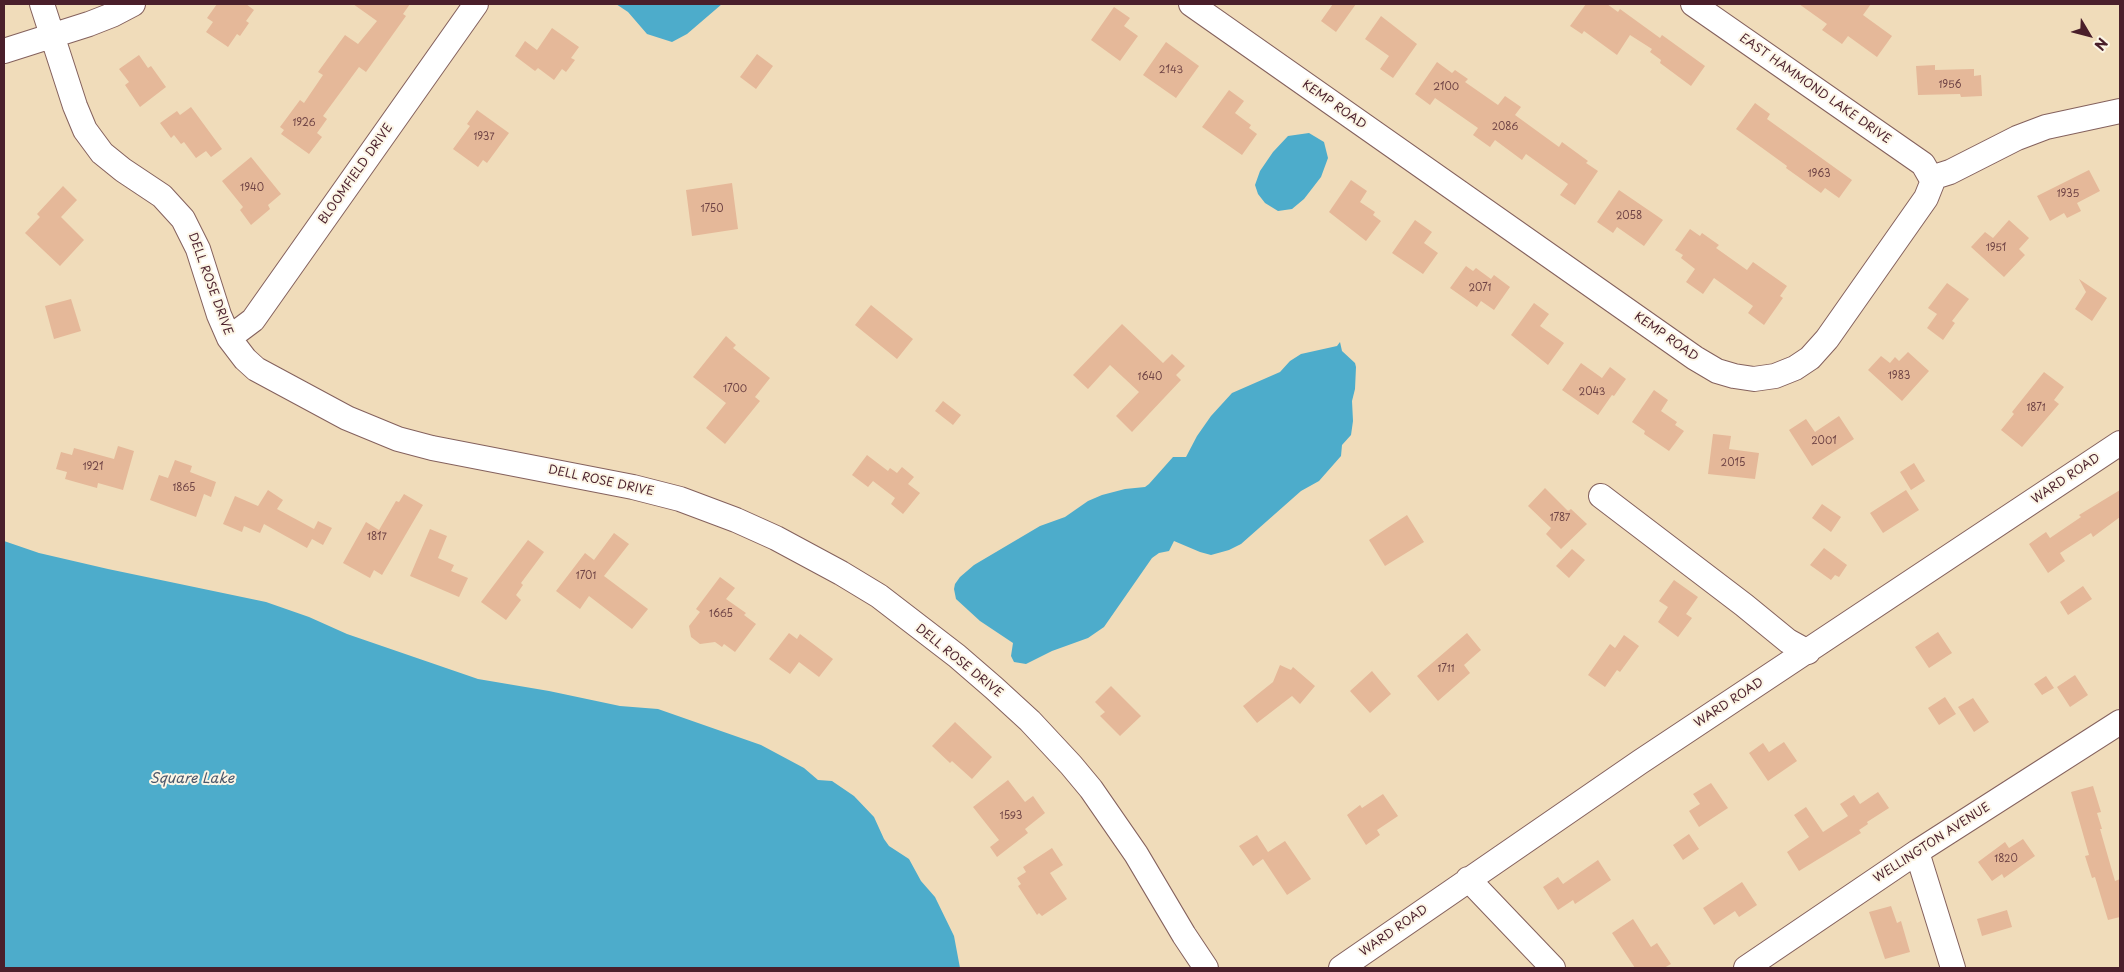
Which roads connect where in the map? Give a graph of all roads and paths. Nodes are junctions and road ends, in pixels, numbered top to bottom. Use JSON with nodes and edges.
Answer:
{"nodes":[{"id":1,"x":42,"y":4,"type":"edge"},
{"id":2,"x":133,"y":4,"type":"edge"},
{"id":3,"x":476,"y":4,"type":"edge"},
{"id":4,"x":1191,"y":4,"type":"edge"},
{"id":5,"x":1693,"y":4,"type":"edge"},
{"id":6,"x":52,"y":35,"type":"junction"},
{"id":7,"x":4,"y":51,"type":"edge"},
{"id":8,"x":2120,"y":111,"type":"edge"},
{"id":9,"x":1931,"y":178,"type":"junction"},
{"id":10,"x":229,"y":338,"type":"junction"},
{"id":11,"x":2120,"y":443,"type":"edge"},
{"id":12,"x":1602,"y":496,"type":"dead end"},
{"id":13,"x":1808,"y":652,"type":"junction"},
{"id":14,"x":2119,"y":728,"type":"edge"},
{"id":15,"x":1917,"y":852,"type":"junction"},
{"id":16,"x":1468,"y":879,"type":"junction"},
{"id":17,"x":1206,"y":968,"type":"edge"},
{"id":18,"x":1341,"y":968,"type":"edge"},
{"id":19,"x":1553,"y":968,"type":"edge"},
{"id":20,"x":1746,"y":968,"type":"edge"},
{"id":21,"x":1953,"y":968,"type":"edge"}],
"edges":[{"from":1,"to":6,"type":"street","name":"DELL ROSE DRIVE"},
{"from":2,"to":6,"type":"street"},
{"from":3,"to":10,"type":"street","name":"BLOOMFIELD DRIVE"},
{"from":4,"to":9,"type":"street","name":"KEMP ROAD"},
{"from":5,"to":9,"type":"street","name":"EAST HAMMOND LAKE DRIVE"},
{"from":6,"to":7,"type":"street"},
{"from":6,"to":10,"type":"street","name":"DELL ROSE DRIVE"},
{"from":8,"to":9,"type":"street"},
{"from":10,"to":17,"type":"street","name":"DELL ROSE DRIVE"},
{"from":11,"to":13,"type":"street","name":"WARD ROAD"},
{"from":12,"to":13,"type":"street"},
{"from":13,"to":16,"type":"street","name":"WARD ROAD"},
{"from":14,"to":15,"type":"street","name":"WELLINGTON AVENUE"},
{"from":15,"to":20,"type":"street","name":"WELLINGTON AVENUE"},
{"from":15,"to":21,"type":"street"},
{"from":16,"to":18,"type":"street","name":"WARD ROAD"},
{"from":16,"to":19,"type":"street"}]}
